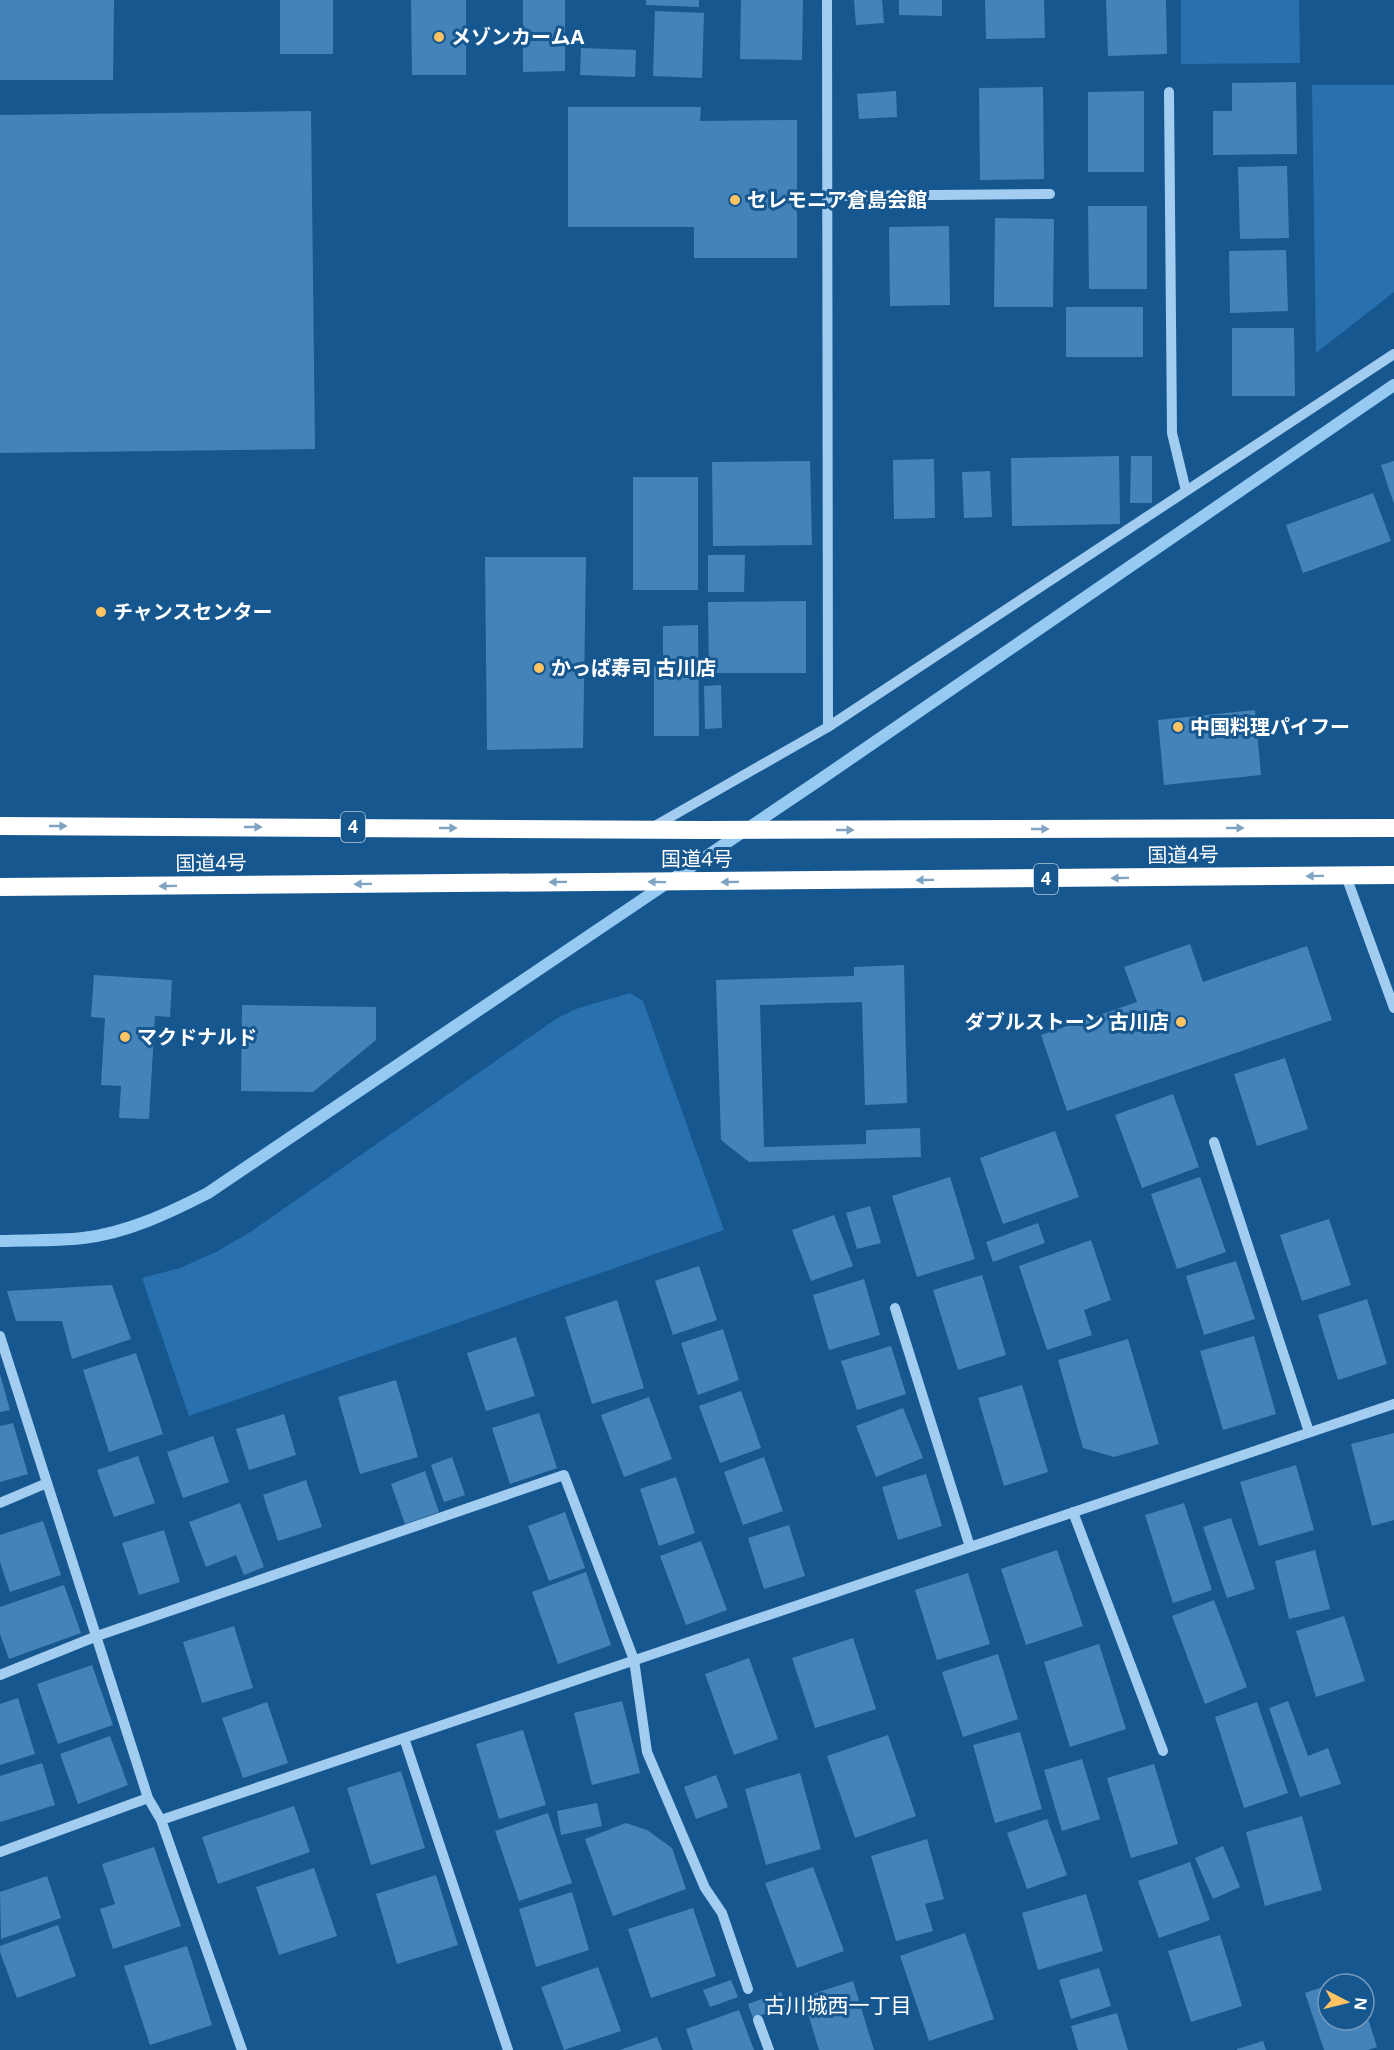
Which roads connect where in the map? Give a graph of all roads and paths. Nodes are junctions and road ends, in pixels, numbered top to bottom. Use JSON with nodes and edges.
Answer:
{"nodes":[{"id":1,"x":827,"y":0,"type":"edge"},
{"id":2,"x":1169,"y":92,"type":"dead end"},
{"id":3,"x":1050,"y":195,"type":"dead end"},
{"id":4,"x":827,"y":196,"type":"junction"},
{"id":5,"x":1394,"y":354,"type":"edge"},
{"id":6,"x":1186,"y":491,"type":"junction"},
{"id":7,"x":828,"y":727,"type":"junction"},
{"id":8,"x":0,"y":826,"type":"edge"},
{"id":9,"x":651,"y":828,"type":"junction"},
{"id":10,"x":1394,"y":828,"type":"edge"},
{"id":11,"x":1394,"y":875,"type":"edge"},
{"id":12,"x":1346,"y":876,"type":"junction"},
{"id":13,"x":0,"y":887,"type":"edge"},
{"id":14,"x":1394,"y":1008,"type":"edge"},
{"id":15,"x":1214,"y":1142,"type":"dead end"},
{"id":16,"x":895,"y":1308,"type":"dead end"},
{"id":17,"x":0,"y":1336,"type":"edge"},
{"id":18,"x":1394,"y":1404,"type":"edge"},
{"id":19,"x":1309,"y":1432,"type":"junction"},
{"id":20,"x":47,"y":1483,"type":"junction"},
{"id":21,"x":0,"y":1503,"type":"edge"},
{"id":22,"x":1073,"y":1512,"type":"junction"},
{"id":23,"x":970,"y":1547,"type":"junction"},
{"id":24,"x":97,"y":1636,"type":"junction"},
{"id":25,"x":634,"y":1660,"type":"junction"},
{"id":26,"x":0,"y":1675,"type":"edge"},
{"id":27,"x":404,"y":1738,"type":"junction"},
{"id":28,"x":1163,"y":1751,"type":"dead end"},
{"id":29,"x":148,"y":1798,"type":"junction"},
{"id":30,"x":160,"y":1820,"type":"junction"},
{"id":31,"x":0,"y":1852,"type":"edge"},
{"id":32,"x":748,"y":1989,"type":"dead end"},
{"id":33,"x":758,"y":2020,"type":"dead end"},
{"id":34,"x":242,"y":2050,"type":"edge"},
{"id":35,"x":508,"y":2050,"type":"edge"},
{"id":36,"x":770,"y":2050,"type":"edge"}],
"edges":[{"from":1,"to":4,"type":"street"},
{"from":2,"to":6,"type":"street"},
{"from":3,"to":4,"type":"street"},
{"from":4,"to":7,"type":"street"},
{"from":5,"to":6,"type":"street"},
{"from":6,"to":7,"type":"street"},
{"from":7,"to":9,"type":"street"},
{"from":8,"to":9,"type":"highway","name":"国道4号","number":"4","one_way":true},
{"from":9,"to":10,"type":"highway","name":"国道4号","number":"4","one_way":true},
{"from":11,"to":12,"type":"highway","name":"国道4号","number":"4"},
{"from":12,"to":13,"type":"highway","name":"国道4号","number":"4","one_way":true},
{"from":12,"to":14,"type":"street"},
{"from":15,"to":19,"type":"street"},
{"from":16,"to":23,"type":"street"},
{"from":17,"to":20,"type":"street"},
{"from":18,"to":19,"type":"street"},
{"from":19,"to":22,"type":"street"},
{"from":20,"to":21,"type":"street"},
{"from":20,"to":24,"type":"street"},
{"from":22,"to":23,"type":"street"},
{"from":22,"to":28,"type":"street"},
{"from":23,"to":25,"type":"street"},
{"from":24,"to":25,"type":"street"},
{"from":24,"to":26,"type":"street"},
{"from":24,"to":29,"type":"street"},
{"from":25,"to":27,"type":"street"},
{"from":25,"to":32,"type":"street"},
{"from":27,"to":30,"type":"street"},
{"from":27,"to":35,"type":"street"},
{"from":29,"to":30,"type":"street"},
{"from":29,"to":31,"type":"street"},
{"from":30,"to":34,"type":"street"},
{"from":33,"to":36,"type":"street"}]}
